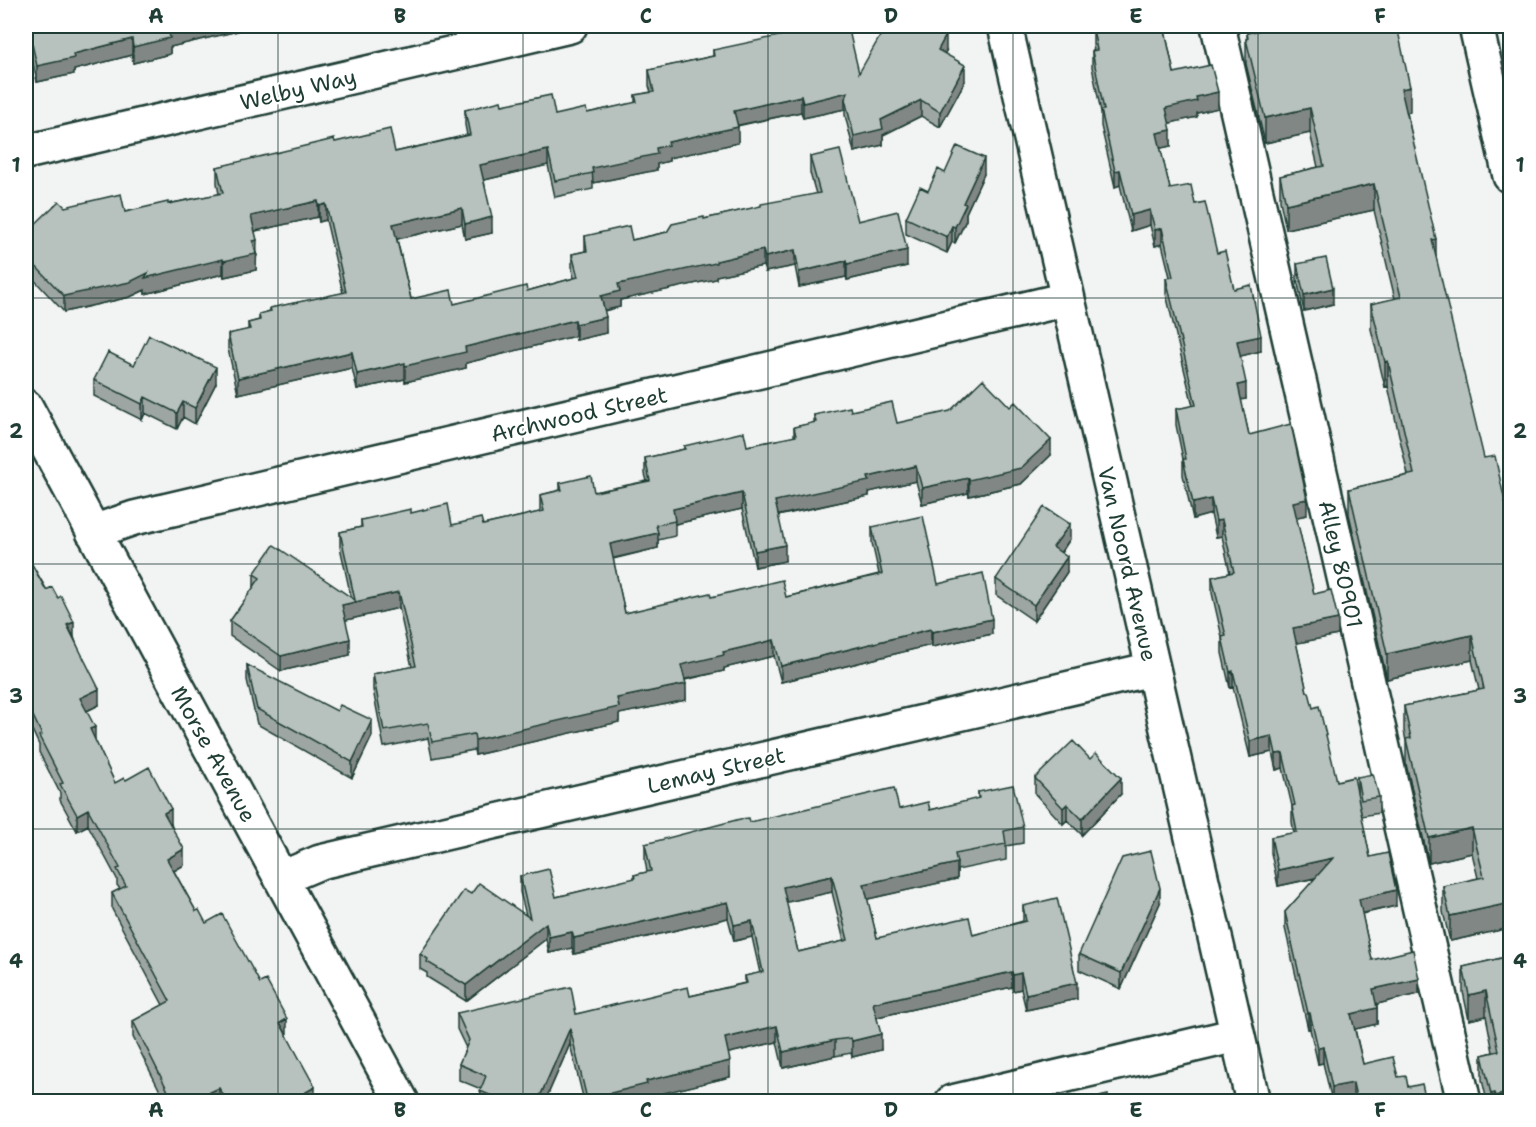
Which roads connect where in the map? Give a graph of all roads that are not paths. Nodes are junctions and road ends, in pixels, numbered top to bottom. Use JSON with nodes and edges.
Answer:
{"nodes":[{"id":1,"x":570,"y":26,"type":"edge"},
{"id":2,"x":1005,"y":26,"type":"edge"},
{"id":3,"x":1218,"y":26,"type":"edge"},
{"id":4,"x":1476,"y":26,"type":"edge"},
{"id":5,"x":26,"y":152,"type":"edge"},
{"id":6,"x":1510,"y":176,"type":"edge"},
{"id":7,"x":1067,"y":299,"type":"junction"},
{"id":8,"x":26,"y":407,"type":"edge"},
{"id":9,"x":93,"y":532,"type":"junction"},
{"id":10,"x":1152,"y":669,"type":"junction"},
{"id":11,"x":282,"y":878,"type":"junction"},
{"id":12,"x":1238,"y":1035,"type":"junction"},
{"id":13,"x":402,"y":1101,"type":"edge"},
{"id":14,"x":952,"y":1101,"type":"edge"},
{"id":15,"x":1253,"y":1101,"type":"edge"},
{"id":16,"x":1464,"y":1101,"type":"edge"}],
"edges":[{"from":1,"to":5,"type":"street","name":"Welby Way"},
{"from":2,"to":7,"type":"street","name":"Van Noord Avenue"},
{"from":3,"to":16,"type":"street","name":"Alley 80901"},
{"from":4,"to":6,"type":"street"},
{"from":7,"to":9,"type":"street","name":"Archwood Street"},
{"from":7,"to":10,"type":"street","name":"Van Noord Avenue"},
{"from":8,"to":9,"type":"street","name":"Morse Avenue"},
{"from":9,"to":11,"type":"street","name":"Morse Avenue"},
{"from":10,"to":11,"type":"street","name":"Lemay Street"},
{"from":10,"to":12,"type":"street","name":"Van Noord Avenue"},
{"from":11,"to":13,"type":"street","name":"Morse Avenue"},
{"from":12,"to":14,"type":"street"},
{"from":12,"to":15,"type":"street","name":"Van Noord Avenue"}]}
